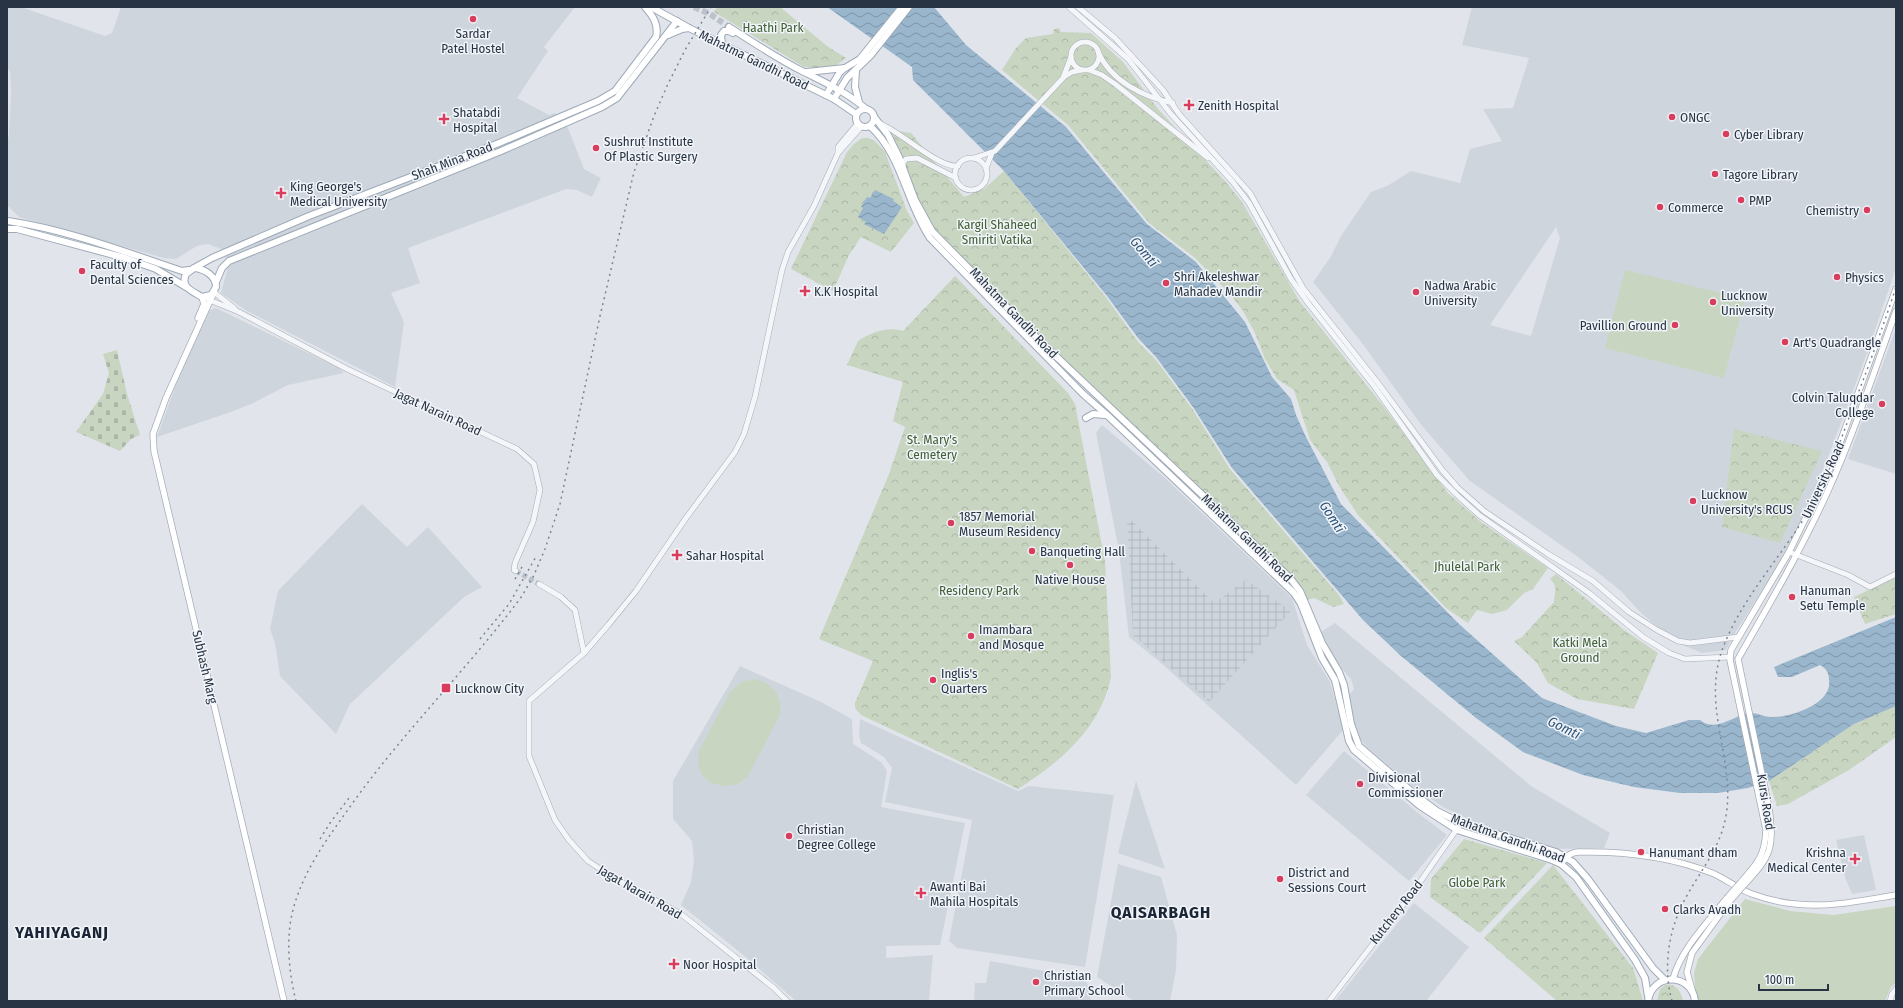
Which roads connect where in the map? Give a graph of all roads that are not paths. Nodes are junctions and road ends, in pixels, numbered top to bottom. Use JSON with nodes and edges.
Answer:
{"nodes":[{"id":1,"x":646,"y":7,"type":"edge"},
{"id":2,"x":651,"y":7,"type":"edge"},
{"id":3,"x":902,"y":7,"type":"edge"},
{"id":4,"x":909,"y":7,"type":"edge"},
{"id":5,"x":1069,"y":7,"type":"edge"},
{"id":6,"x":1078,"y":7,"type":"edge"},
{"id":7,"x":677,"y":21,"type":"junction"},
{"id":8,"x":730,"y":27,"type":"tunnel mouth"},
{"id":9,"x":689,"y":28,"type":"junction"},
{"id":10,"x":665,"y":37,"type":"junction"},
{"id":11,"x":748,"y":39,"type":"junction"},
{"id":12,"x":722,"y":44,"type":"junction"},
{"id":13,"x":1098,"y":52,"type":"junction"},
{"id":14,"x":869,"y":53,"type":"junction"},
{"id":15,"x":1071,"y":57,"type":"junction"},
{"id":16,"x":857,"y":67,"type":"junction"},
{"id":17,"x":844,"y":68,"type":"junction"},
{"id":18,"x":1082,"y":70,"type":"junction"},
{"id":19,"x":1089,"y":70,"type":"junction"},
{"id":20,"x":804,"y":72,"type":"junction"},
{"id":21,"x":1062,"y":79,"type":"junction"},
{"id":22,"x":832,"y":86,"type":"junction"},
{"id":23,"x":840,"y":90,"type":"junction"},
{"id":24,"x":826,"y":96,"type":"junction"},
{"id":25,"x":834,"y":99,"type":"junction"},
{"id":26,"x":1162,"y":101,"type":"junction"},
{"id":27,"x":1172,"y":103,"type":"junction"},
{"id":28,"x":859,"y":104,"type":"junction"},
{"id":29,"x":865,"y":108,"type":"junction"},
{"id":30,"x":856,"y":114,"type":"junction"},
{"id":31,"x":877,"y":120,"type":"junction"},
{"id":32,"x":859,"y":125,"type":"junction"},
{"id":33,"x":870,"y":126,"type":"junction"},
{"id":34,"x":992,"y":152,"type":"junction"},
{"id":35,"x":470,"y":153,"type":"junction"},
{"id":36,"x":974,"y":158,"type":"junction"},
{"id":37,"x":473,"y":162,"type":"junction"},
{"id":38,"x":1217,"y":164,"type":"junction"},
{"id":39,"x":958,"y":166,"type":"junction"},
{"id":40,"x":903,"y":168,"type":"junction"},
{"id":41,"x":986,"y":168,"type":"junction"},
{"id":42,"x":956,"y":178,"type":"junction"},
{"id":43,"x":402,"y":180,"type":"junction"},
{"id":44,"x":406,"y":188,"type":"junction"},
{"id":45,"x":358,"y":197,"type":"junction"},
{"id":46,"x":363,"y":206,"type":"junction"},
{"id":47,"x":8,"y":220,"type":"edge"},
{"id":48,"x":278,"y":230,"type":"junction"},
{"id":49,"x":8,"y":231,"type":"edge"},
{"id":50,"x":282,"y":239,"type":"junction"},
{"id":51,"x":106,"y":249,"type":"junction"},
{"id":52,"x":192,"y":269,"type":"junction"},
{"id":53,"x":216,"y":282,"type":"junction"},
{"id":54,"x":186,"y":287,"type":"junction"},
{"id":55,"x":1896,"y":289,"type":"edge"},
{"id":56,"x":214,"y":292,"type":"junction"},
{"id":57,"x":202,"y":297,"type":"junction"},
{"id":58,"x":210,"y":300,"type":"junction"},
{"id":59,"x":1896,"y":311,"type":"edge"},
{"id":60,"x":239,"y":312,"type":"junction"},
{"id":61,"x":192,"y":337,"type":"junction"},
{"id":62,"x":1107,"y":415,"type":"junction"},
{"id":63,"x":1086,"y":418,"type":"dead end"},
{"id":64,"x":1842,"y":449,"type":"junction"},
{"id":65,"x":1789,"y":552,"type":"junction"},
{"id":66,"x":1797,"y":555,"type":"junction"},
{"id":67,"x":516,"y":571,"type":"dead end"},
{"id":68,"x":1896,"y":574,"type":"edge"},
{"id":69,"x":539,"y":584,"type":"tunnel mouth"},
{"id":70,"x":1738,"y":637,"type":"junction"},
{"id":71,"x":584,"y":653,"type":"junction"},
{"id":72,"x":1730,"y":658,"type":"junction"},
{"id":73,"x":1738,"y":659,"type":"joint"},
{"id":74,"x":1391,"y":778,"type":"junction"},
{"id":75,"x":1461,"y":823,"type":"junction"},
{"id":76,"x":1457,"y":830,"type":"junction"},
{"id":77,"x":1566,"y":857,"type":"junction"},
{"id":78,"x":1561,"y":864,"type":"junction"},
{"id":79,"x":1742,"y":884,"type":"junction"},
{"id":80,"x":1896,"y":895,"type":"edge"},
{"id":81,"x":1728,"y":900,"type":"junction"},
{"id":82,"x":1673,"y":979,"type":"junction"},
{"id":83,"x":1665,"y":980,"type":"junction"},
{"id":84,"x":1896,"y":989,"type":"edge"},
{"id":85,"x":1692,"y":991,"type":"junction"},
{"id":86,"x":1648,"y":998,"type":"edge"},
{"id":87,"x":284,"y":1001,"type":"edge"},
{"id":88,"x":787,"y":1001,"type":"edge"},
{"id":89,"x":1329,"y":1001,"type":"edge"},
{"id":90,"x":1695,"y":1001,"type":"edge"},
{"id":91,"x":1890,"y":1001,"type":"edge"}],
"edges":[{"from":1,"to":35,"type":"main road","name":"Shah Mina Road"},
{"from":2,"to":7,"type":"main road","name":"Mahatma Gandhi Road"},
{"from":3,"to":14,"type":"main road"},
{"from":4,"to":14,"type":"main road"},
{"from":5,"to":26,"type":"street"},
{"from":6,"to":27,"type":"street"},
{"from":7,"to":9,"type":"main road","name":"Mahatma Gandhi Road"},
{"from":7,"to":10,"type":"main road","name":"Shah Mina Road"},
{"from":8,"to":11,"type":"main road","name":"Mahatma Gandhi Road"},
{"from":9,"to":10,"type":"main road"},
{"from":9,"to":12,"type":"main road","name":"Mahatma Gandhi Road"},
{"from":10,"to":37,"type":"main road","name":"Shah Mina Road"},
{"from":11,"to":12,"type":"main road"},
{"from":11,"to":20,"type":"main road","name":"Mahatma Gandhi Road"},
{"from":12,"to":24,"type":"main road","name":"Mahatma Gandhi Road"},
{"from":13,"to":15,"type":"street"},
{"from":13,"to":19,"type":"street"},
{"from":13,"to":26,"type":"street"},
{"from":14,"to":16,"type":"main road"},
{"from":15,"to":18,"type":"street"},
{"from":15,"to":21,"type":"street"},
{"from":16,"to":17,"type":"main road"},
{"from":16,"to":23,"type":"main road"},
{"from":16,"to":28,"type":"main road"},
{"from":17,"to":20,"type":"main road"},
{"from":17,"to":22,"type":"main road"},
{"from":18,"to":19,"type":"street"},
{"from":18,"to":21,"type":"street"},
{"from":19,"to":38,"type":"street"},
{"from":20,"to":22,"type":"main road","name":"Mahatma Gandhi Road"},
{"from":21,"to":34,"type":"street"},
{"from":22,"to":23,"type":"main road","name":"Mahatma Gandhi Road"},
{"from":22,"to":24,"type":"main road"},
{"from":23,"to":25,"type":"main road"},
{"from":23,"to":28,"type":"main road","name":"Mahatma Gandhi Road"},
{"from":24,"to":25,"type":"main road","name":"Mahatma Gandhi Road"},
{"from":25,"to":30,"type":"main road","name":"Mahatma Gandhi Road"},
{"from":26,"to":27,"type":"street"},
{"from":26,"to":38,"type":"street"},
{"from":27,"to":70,"type":"street"},
{"from":28,"to":29,"type":"main road","name":"Mahatma Gandhi Road"},
{"from":29,"to":30,"type":"main road"},
{"from":29,"to":31,"type":"main road"},
{"from":30,"to":32,"type":"main road"},
{"from":31,"to":33,"type":"main road"},
{"from":31,"to":39,"type":"street"},
{"from":31,"to":40,"type":"main road","name":"Mahatma Gandhi Road"},
{"from":32,"to":33,"type":"main road"},
{"from":32,"to":71,"type":"street","name":"Jagat Narain Road"},
{"from":33,"to":62,"type":"main road","name":"Mahatma Gandhi Road"},
{"from":34,"to":36,"type":"street"},
{"from":34,"to":41,"type":"street"},
{"from":35,"to":37,"type":"main road"},
{"from":35,"to":43,"type":"main road","name":"Shah Mina Road"},
{"from":36,"to":39,"type":"street"},
{"from":36,"to":41,"type":"street"},
{"from":37,"to":44,"type":"main road","name":"Shah Mina Road"},
{"from":38,"to":72,"type":"street"},
{"from":39,"to":42,"type":"street"},
{"from":40,"to":42,"type":"street"},
{"from":40,"to":74,"type":"main road","name":"Mahatma Gandhi Road"},
{"from":41,"to":42,"type":"street"},
{"from":43,"to":44,"type":"main road"},
{"from":43,"to":45,"type":"main road","name":"Shah Mina Road"},
{"from":44,"to":46,"type":"main road","name":"Shah Mina Road"},
{"from":45,"to":46,"type":"main road"},
{"from":45,"to":48,"type":"main road","name":"Shah Mina Road"},
{"from":46,"to":50,"type":"main road","name":"Shah Mina Road"},
{"from":47,"to":49,"type":"main road"},
{"from":47,"to":51,"type":"main road"},
{"from":48,"to":50,"type":"main road"},
{"from":48,"to":52,"type":"main road","name":"Shah Mina Road"},
{"from":49,"to":51,"type":"main road"},
{"from":50,"to":53,"type":"main road","name":"Shah Mina Road"},
{"from":51,"to":52,"type":"main road"},
{"from":51,"to":54,"type":"main road"},
{"from":52,"to":53,"type":"main road"},
{"from":52,"to":54,"type":"main road"},
{"from":53,"to":56,"type":"main road"},
{"from":54,"to":57,"type":"main road"},
{"from":55,"to":64,"type":"main road","name":"University Road"},
{"from":56,"to":57,"type":"main road"},
{"from":56,"to":58,"type":"main road","name":"Subhash Marg"},
{"from":56,"to":60,"type":"street","name":"Jagat Narain Road"},
{"from":57,"to":58,"type":"street","name":"Jagat Narain Road"},
{"from":57,"to":61,"type":"main road","name":"Subhash Marg"},
{"from":58,"to":60,"type":"street","name":"Jagat Narain Road"},
{"from":58,"to":61,"type":"main road","name":"Subhash Marg"},
{"from":59,"to":64,"type":"main road","name":"University Road"},
{"from":60,"to":67,"type":"street","name":"Jagat Narain Road"},
{"from":61,"to":87,"type":"main road","name":"Subhash Marg"},
{"from":62,"to":63,"type":"main road"},
{"from":62,"to":74,"type":"main road","name":"Mahatma Gandhi Road"},
{"from":64,"to":65,"type":"main road","name":"University Road"},
{"from":64,"to":66,"type":"main road","name":"University Road"},
{"from":65,"to":66,"type":"street"},
{"from":65,"to":70,"type":"main road","name":"University Road"},
{"from":66,"to":68,"type":"street"},
{"from":66,"to":73,"type":"main road","name":"University Road"},
{"from":69,"to":71,"type":"street"},
{"from":70,"to":72,"type":"main road","name":"University Road"},
{"from":71,"to":88,"type":"street","name":"Jagat Narain Road"},
{"from":72,"to":79,"type":"main road","name":"Kursi Road"},
{"from":73,"to":79,"type":"main road","name":"Kursi Road"},
{"from":74,"to":75,"type":"main road","name":"Mahatma Gandhi Road"},
{"from":74,"to":76,"type":"main road","name":"Mahatma Gandhi Road"},
{"from":75,"to":76,"type":"street","name":"Kutchery Road"},
{"from":75,"to":77,"type":"main road","name":"Mahatma Gandhi Road"},
{"from":76,"to":78,"type":"main road","name":"Mahatma Gandhi Road"},
{"from":76,"to":89,"type":"street","name":"Kutchery Road"},
{"from":77,"to":78,"type":"main road"},
{"from":77,"to":80,"type":"main road"},
{"from":77,"to":83,"type":"main road","name":"Mahatma Gandhi Road"},
{"from":78,"to":86,"type":"main road","name":"Mahatma Gandhi Road"},
{"from":79,"to":81,"type":"main road","name":"Kursi Road","bridge":true},
{"from":81,"to":82,"type":"main road","name":"Kursi Road"},
{"from":81,"to":85,"type":"main road","name":"Kursi Road"},
{"from":82,"to":83,"type":"main road"},
{"from":82,"to":85,"type":"main road"},
{"from":83,"to":86,"type":"main road"},
{"from":84,"to":91,"type":"street"},
{"from":85,"to":90,"type":"main road"}]}
